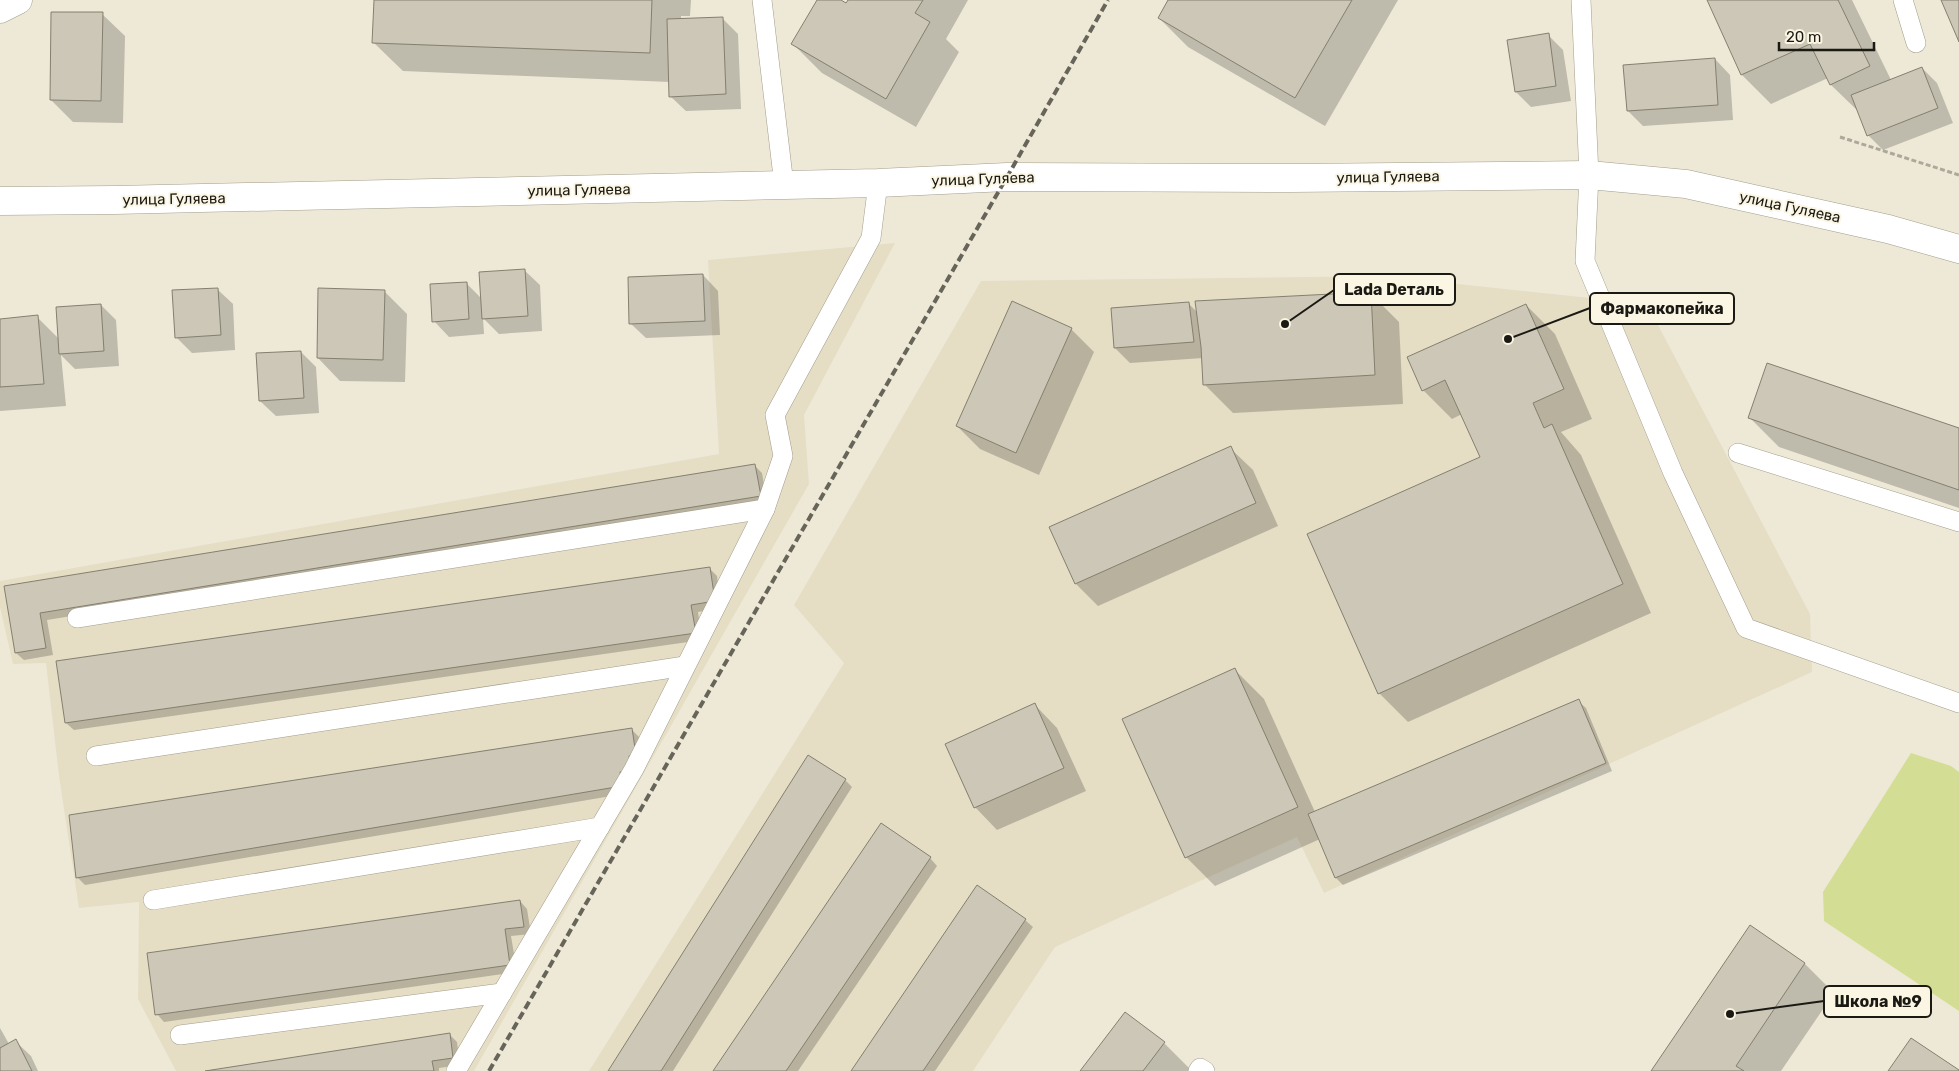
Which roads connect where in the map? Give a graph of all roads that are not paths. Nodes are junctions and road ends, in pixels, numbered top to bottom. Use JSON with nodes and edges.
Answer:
{"nodes":[{"id":1,"x":18,"y":0,"type":"edge"},
{"id":2,"x":762,"y":0,"type":"edge"},
{"id":3,"x":1581,"y":0,"type":"edge"},
{"id":4,"x":1903,"y":0,"type":"edge"},
{"id":5,"x":0,"y":9,"type":"edge"},
{"id":6,"x":1916,"y":43,"type":"dead end"},
{"id":7,"x":1589,"y":174,"type":"junction"},
{"id":8,"x":878,"y":183,"type":"junction"},
{"id":9,"x":784,"y":185,"type":"junction"},
{"id":10,"x":0,"y":201,"type":"edge"},
{"id":11,"x":1959,"y":249,"type":"edge"},
{"id":12,"x":1738,"y":453,"type":"dead end"},
{"id":13,"x":765,"y":509,"type":"junction"},
{"id":14,"x":1959,"y":522,"type":"edge"},
{"id":15,"x":77,"y":618,"type":"dead end"},
{"id":16,"x":685,"y":666,"type":"junction"},
{"id":17,"x":1959,"y":703,"type":"edge"},
{"id":18,"x":96,"y":756,"type":"dead end"},
{"id":19,"x":600,"y":827,"type":"junction"},
{"id":20,"x":153,"y":900,"type":"dead end"},
{"id":21,"x":502,"y":993,"type":"junction"},
{"id":22,"x":180,"y":1035,"type":"dead end"},
{"id":23,"x":456,"y":1071,"type":"edge"},
{"id":24,"x":1198,"y":1071,"type":"edge"},
{"id":25,"x":1205,"y":1071,"type":"edge"}],
"edges":[{"from":1,"to":5,"type":"main road"},
{"from":2,"to":9,"type":"lane"},
{"from":3,"to":7,"type":"lane"},
{"from":4,"to":6,"type":"lane"},
{"from":7,"to":8,"type":"main road","name":"улица Гуляева"},
{"from":7,"to":11,"type":"main road","name":"улица Гуляева"},
{"from":7,"to":17,"type":"lane"},
{"from":8,"to":9,"type":"main road","name":"улица Гуляева"},
{"from":8,"to":13,"type":"lane"},
{"from":9,"to":10,"type":"main road","name":"улица Гуляева"},
{"from":12,"to":14,"type":"lane"},
{"from":13,"to":15,"type":"lane"},
{"from":13,"to":16,"type":"lane"},
{"from":16,"to":18,"type":"lane"},
{"from":16,"to":19,"type":"lane"},
{"from":19,"to":20,"type":"lane"},
{"from":19,"to":21,"type":"lane"},
{"from":21,"to":22,"type":"lane"},
{"from":21,"to":23,"type":"lane"},
{"from":24,"to":25,"type":"lane"}]}
